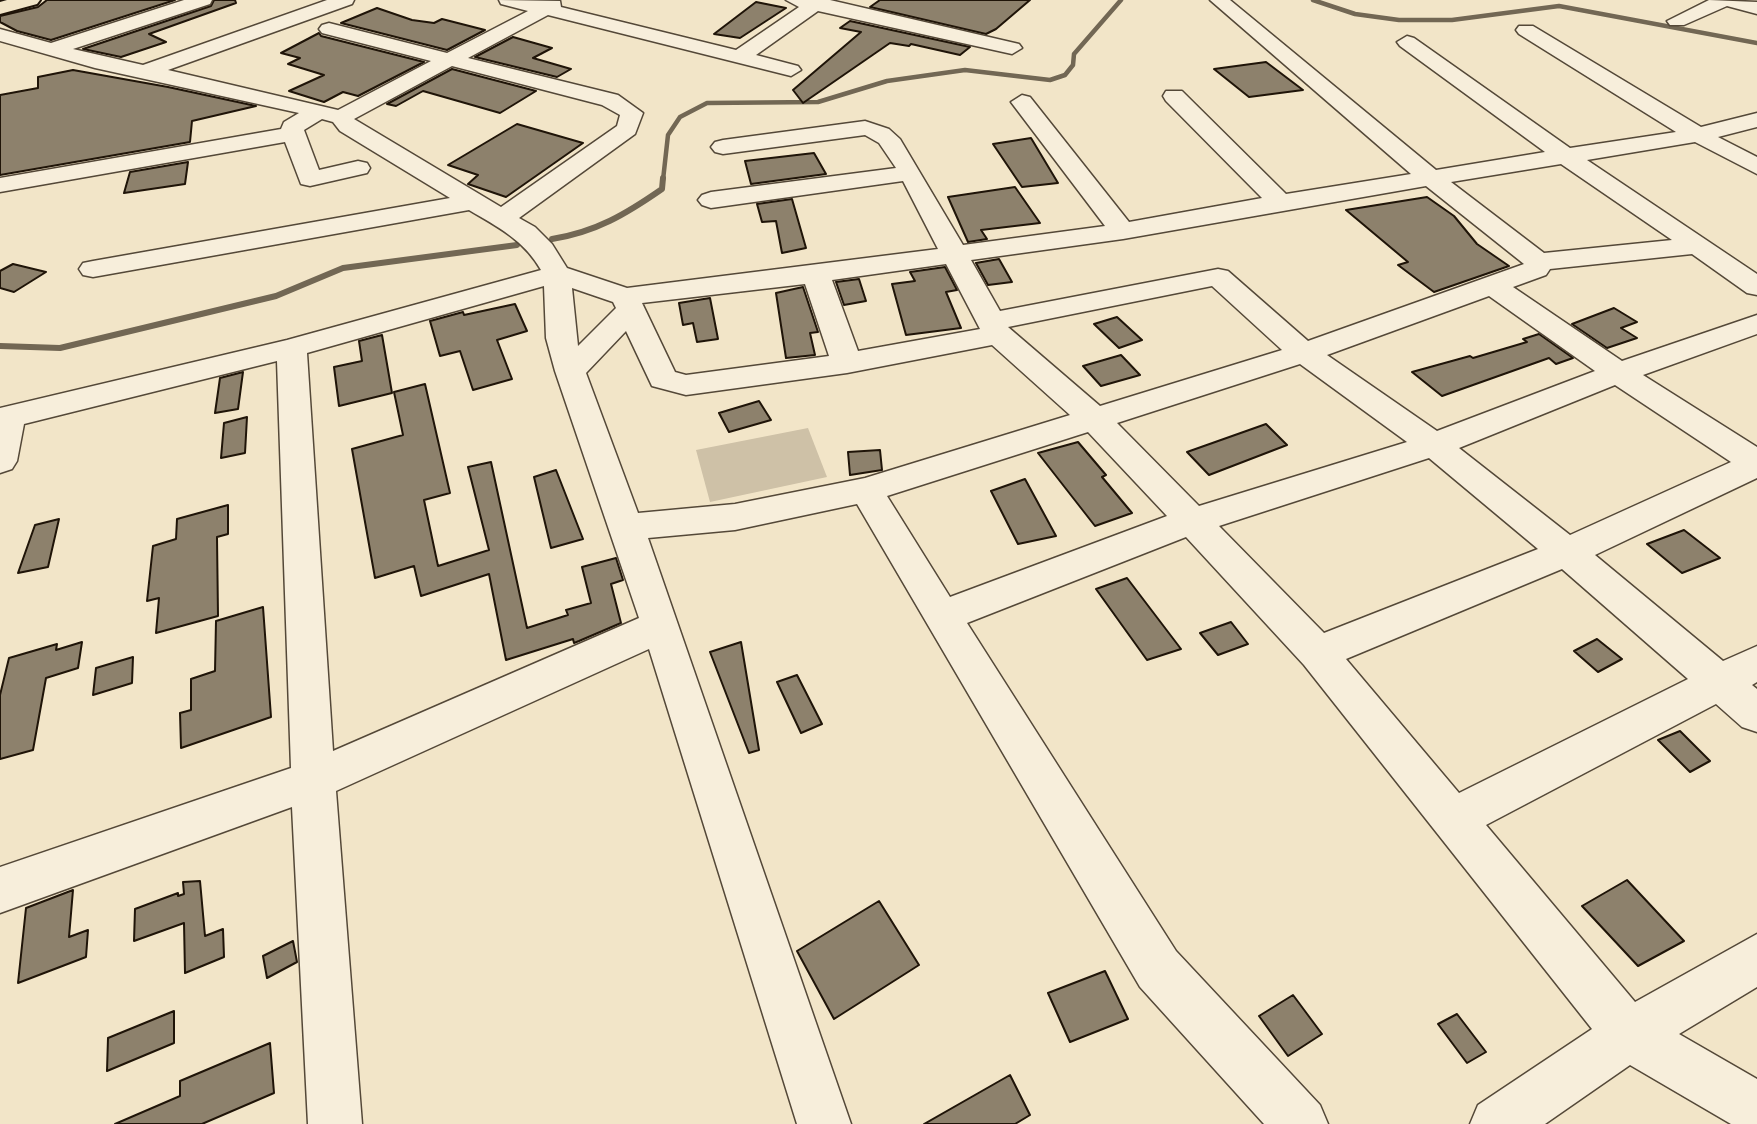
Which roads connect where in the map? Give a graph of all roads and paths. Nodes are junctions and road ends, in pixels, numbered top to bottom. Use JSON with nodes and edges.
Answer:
{"nodes":[{"id":1,"x":30,"y":0,"type":"edge"},
{"id":2,"x":202,"y":0,"type":"edge"},
{"id":3,"x":345,"y":0,"type":"edge"},
{"id":4,"x":508,"y":0,"type":"edge"},
{"id":5,"x":562,"y":0,"type":"edge"},
{"id":6,"x":795,"y":0,"type":"edge"},
{"id":7,"x":1219,"y":0,"type":"edge"},
{"id":8,"x":1724,"y":0,"type":"edge"},
{"id":9,"x":818,"y":2,"type":"edge"},
{"id":10,"x":0,"y":8,"type":"edge"},
{"id":11,"x":1757,"y":8,"type":"edge"},
{"id":12,"x":544,"y":11,"type":"junction"},
{"id":13,"x":1677,"y":21,"type":"dead end"},
{"id":14,"x":329,"y":29,"type":"dead end"},
{"id":15,"x":1526,"y":30,"type":"dead end"},
{"id":16,"x":0,"y":35,"type":"edge"},
{"id":17,"x":1407,"y":42,"type":"dead end"},
{"id":18,"x":1012,"y":48,"type":"dead end"},
{"id":19,"x":50,"y":50,"type":"junction"},
{"id":20,"x":740,"y":57,"type":"junction"},
{"id":21,"x":447,"y":60,"type":"junction"},
{"id":22,"x":791,"y":70,"type":"dead end"},
{"id":23,"x":143,"y":72,"type":"junction"},
{"id":24,"x":1174,"y":96,"type":"dead end"},
{"id":25,"x":1022,"y":102,"type":"dead end"},
{"id":26,"x":329,"y":114,"type":"junction"},
{"id":27,"x":1757,"y":120,"type":"edge"},
{"id":28,"x":1698,"y":135,"type":"junction"},
{"id":29,"x":723,"y":147,"type":"dead end"},
{"id":30,"x":299,"y":149,"type":"junction"},
{"id":31,"x":1564,"y":155,"type":"junction"},
{"id":32,"x":1757,"y":167,"type":"edge"},
{"id":33,"x":911,"y":173,"type":"junction"},
{"id":34,"x":1431,"y":178,"type":"junction"},
{"id":35,"x":0,"y":185,"type":"edge"},
{"id":36,"x":711,"y":200,"type":"dead end"},
{"id":37,"x":470,"y":202,"type":"junction"},
{"id":38,"x":1280,"y":202,"type":"junction"},
{"id":39,"x":502,"y":218,"type":"junction"},
{"id":40,"x":1123,"y":231,"type":"junction"},
{"id":41,"x":1696,"y":246,"type":"junction"},
{"id":42,"x":954,"y":253,"type":"junction"},
{"id":43,"x":1538,"y":261,"type":"junction"},
{"id":44,"x":93,"y":269,"type":"dead end"},
{"id":45,"x":557,"y":274,"type":"junction"},
{"id":46,"x":816,"y":274,"type":"junction"},
{"id":47,"x":1492,"y":285,"type":"junction"},
{"id":48,"x":1757,"y":287,"type":"edge"},
{"id":49,"x":628,"y":304,"type":"junction"},
{"id":50,"x":1757,"y":324,"type":"edge"},
{"id":51,"x":994,"y":328,"type":"junction"},
{"id":52,"x":292,"y":348,"type":"junction"},
{"id":53,"x":1304,"y":353,"type":"junction"},
{"id":54,"x":847,"y":363,"type":"junction"},
{"id":55,"x":570,"y":371,"type":"junction"},
{"id":56,"x":1618,"y":373,"type":"junction"},
{"id":57,"x":5,"y":418,"type":"edge"},
{"id":58,"x":1094,"y":418,"type":"junction"},
{"id":59,"x":1434,"y":445,"type":"junction"},
{"id":60,"x":0,"y":461,"type":"edge"},
{"id":61,"x":1757,"y":463,"type":"edge"},
{"id":62,"x":866,"y":490,"type":"junction"},
{"id":63,"x":1192,"y":521,"type":"junction"},
{"id":64,"x":625,"y":527,"type":"junction"},
{"id":65,"x":1567,"y":552,"type":"junction"},
{"id":66,"x":942,"y":616,"type":"junction"},
{"id":67,"x":660,"y":626,"type":"junction"},
{"id":68,"x":1318,"y":653,"type":"junction"},
{"id":69,"x":1757,"y":663,"type":"edge"},
{"id":70,"x":1719,"y":681,"type":"junction"},
{"id":71,"x":1757,"y":714,"type":"edge"},
{"id":72,"x":313,"y":780,"type":"junction"},
{"id":73,"x":1453,"y":819,"type":"junction"},
{"id":74,"x":0,"y":890,"type":"edge"},
{"id":75,"x":1757,"y":959,"type":"edge"},
{"id":76,"x":1629,"y":1035,"type":"junction"},
{"id":77,"x":1757,"y":1109,"type":"edge"},
{"id":78,"x":335,"y":1124,"type":"edge"},
{"id":79,"x":824,"y":1124,"type":"edge"},
{"id":80,"x":1301,"y":1124,"type":"edge"},
{"id":81,"x":1497,"y":1124,"type":"edge"}],
"edges":[{"from":1,"to":10,"type":"main road"},
{"from":2,"to":19,"type":"street"},
{"from":3,"to":23,"type":"street"},
{"from":4,"to":12,"type":"street"},
{"from":5,"to":12,"type":"street"},
{"from":6,"to":9,"type":"street"},
{"from":7,"to":34,"type":"street"},
{"from":8,"to":11,"type":"street"},
{"from":8,"to":13,"type":"street"},
{"from":9,"to":18,"type":"street"},
{"from":9,"to":20,"type":"street"},
{"from":12,"to":20,"type":"street"},
{"from":12,"to":21,"type":"street"},
{"from":14,"to":21,"type":"street"},
{"from":15,"to":28,"type":"street"},
{"from":16,"to":19,"type":"street"},
{"from":17,"to":31,"type":"street"},
{"from":19,"to":23,"type":"street"},
{"from":20,"to":22,"type":"street"},
{"from":21,"to":26,"type":"street"},
{"from":21,"to":39,"type":"street"},
{"from":23,"to":26,"type":"street"},
{"from":24,"to":38,"type":"street"},
{"from":25,"to":40,"type":"street"},
{"from":26,"to":30,"type":"street"},
{"from":26,"to":37,"type":"street"},
{"from":27,"to":28,"type":"street"},
{"from":28,"to":31,"type":"street"},
{"from":28,"to":32,"type":"street"},
{"from":29,"to":33,"type":"street"},
{"from":30,"to":30,"type":"street"},
{"from":30,"to":35,"type":"street"},
{"from":31,"to":34,"type":"street"},
{"from":31,"to":41,"type":"street"},
{"from":33,"to":36,"type":"street"},
{"from":33,"to":42,"type":"street"},
{"from":34,"to":38,"type":"street"},
{"from":34,"to":43,"type":"street"},
{"from":37,"to":39,"type":"street"},
{"from":37,"to":44,"type":"street"},
{"from":38,"to":40,"type":"street"},
{"from":39,"to":45,"type":"street"},
{"from":40,"to":42,"type":"street"},
{"from":41,"to":43,"type":"street"},
{"from":41,"to":48,"type":"street"},
{"from":42,"to":46,"type":"street"},
{"from":42,"to":51,"type":"street"},
{"from":43,"to":47,"type":"street"},
{"from":45,"to":49,"type":"street"},
{"from":45,"to":52,"type":"street"},
{"from":45,"to":55,"type":"street"},
{"from":46,"to":49,"type":"street"},
{"from":46,"to":54,"type":"street"},
{"from":47,"to":53,"type":"street"},
{"from":47,"to":56,"type":"street"},
{"from":49,"to":54,"type":"street"},
{"from":49,"to":55,"type":"street"},
{"from":50,"to":56,"type":"street"},
{"from":51,"to":53,"type":"street"},
{"from":51,"to":54,"type":"street"},
{"from":51,"to":58,"type":"street"},
{"from":52,"to":57,"type":"street"},
{"from":52,"to":72,"type":"street"},
{"from":53,"to":58,"type":"street"},
{"from":53,"to":59,"type":"street"},
{"from":55,"to":64,"type":"street"},
{"from":56,"to":59,"type":"street"},
{"from":56,"to":61,"type":"street"},
{"from":57,"to":60,"type":"street"},
{"from":58,"to":62,"type":"street"},
{"from":58,"to":63,"type":"street"},
{"from":59,"to":63,"type":"street"},
{"from":59,"to":65,"type":"street"},
{"from":61,"to":65,"type":"street"},
{"from":62,"to":64,"type":"street"},
{"from":62,"to":66,"type":"street"},
{"from":63,"to":66,"type":"street"},
{"from":63,"to":68,"type":"street"},
{"from":64,"to":67,"type":"street"},
{"from":65,"to":68,"type":"street"},
{"from":65,"to":70,"type":"street"},
{"from":66,"to":80,"type":"street"},
{"from":67,"to":72,"type":"street"},
{"from":67,"to":79,"type":"street"},
{"from":68,"to":73,"type":"street"},
{"from":69,"to":70,"type":"street"},
{"from":70,"to":71,"type":"street"},
{"from":70,"to":73,"type":"street"},
{"from":72,"to":74,"type":"street"},
{"from":72,"to":78,"type":"street"},
{"from":73,"to":76,"type":"street"},
{"from":75,"to":76,"type":"street"},
{"from":76,"to":77,"type":"street"},
{"from":76,"to":81,"type":"street"}]}
